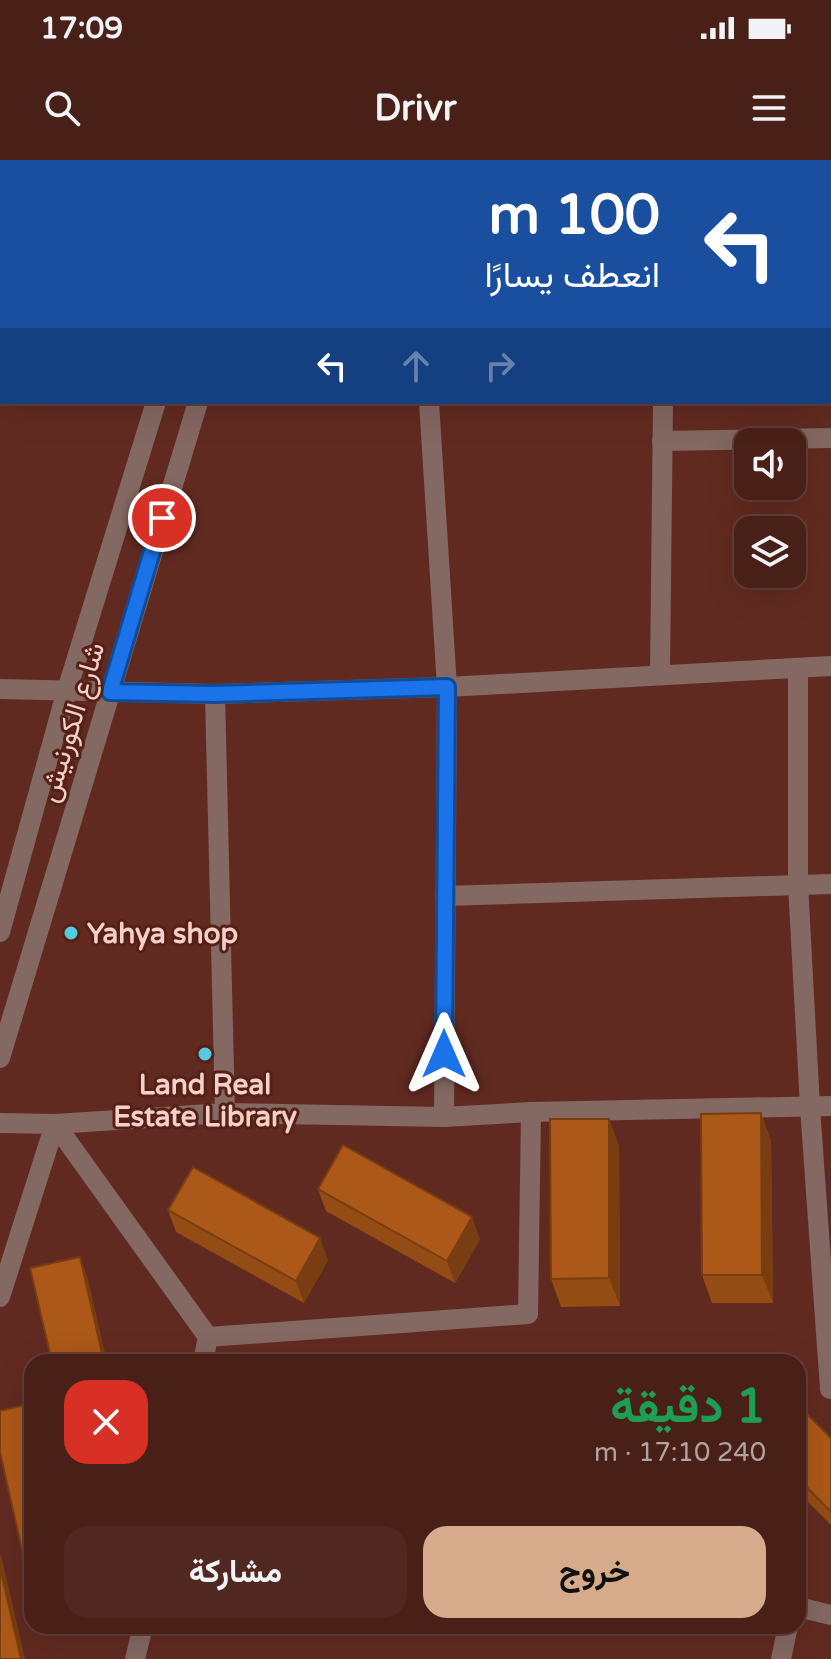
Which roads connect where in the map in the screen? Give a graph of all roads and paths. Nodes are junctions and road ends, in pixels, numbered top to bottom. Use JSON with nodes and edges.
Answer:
{"nodes":[{"id":1,"x":155,"y":404,"type":"edge"},
{"id":2,"x":197,"y":404,"type":"edge"},
{"id":3,"x":429,"y":404,"type":"edge"},
{"id":4,"x":663,"y":404,"type":"edge"},
{"id":5,"x":831,"y":438,"type":"edge"},
{"id":6,"x":662,"y":441,"type":"junction"},
{"id":7,"x":831,"y":666,"type":"edge"},
{"id":8,"x":798,"y":668,"type":"junction"},
{"id":9,"x":660,"y":674,"type":"junction"},
{"id":10,"x":447,"y":687,"type":"junction"},
{"id":11,"x":0,"y":689,"type":"edge"},
{"id":12,"x":67,"y":690,"type":"junction"},
{"id":13,"x":110,"y":692,"type":"junction"},
{"id":14,"x":215,"y":694,"type":"junction"},
{"id":15,"x":798,"y":884,"type":"junction"},
{"id":16,"x":831,"y":884,"type":"edge"},
{"id":17,"x":445,"y":896,"type":"junction"},
{"id":18,"x":0,"y":932,"type":"edge"},
{"id":19,"x":0,"y":1058,"type":"edge"},
{"id":20,"x":831,"y":1106,"type":"edge"},
{"id":21,"x":810,"y":1107,"type":"junction"},
{"id":22,"x":531,"y":1112,"type":"junction"},
{"id":23,"x":225,"y":1113,"type":"junction"},
{"id":24,"x":444,"y":1117,"type":"junction"},
{"id":25,"x":0,"y":1123,"type":"edge"},
{"id":26,"x":55,"y":1124,"type":"junction"},
{"id":27,"x":0,"y":1297,"type":"edge"},
{"id":28,"x":208,"y":1337,"type":"junction"},
{"id":29,"x":205,"y":1354,"type":"edge"},
{"id":30,"x":830,"y":1389,"type":"edge"},
{"id":31,"x":806,"y":1609,"type":"edge"},
{"id":32,"x":831,"y":1615,"type":"edge"},
{"id":33,"x":141,"y":1634,"type":"edge"},
{"id":34,"x":786,"y":1634,"type":"edge"},
{"id":35,"x":135,"y":1659,"type":"edge"},
{"id":36,"x":781,"y":1659,"type":"edge"}],
"edges":[{"from":1,"to":12,"type":"street","name":"شارع الكورنيش"},
{"from":2,"to":13,"type":"street","name":"شارع الكورنيش"},
{"from":3,"to":10,"type":"street"},
{"from":4,"to":6,"type":"street"},
{"from":5,"to":6,"type":"street"},
{"from":6,"to":9,"type":"street"},
{"from":7,"to":8,"type":"street"},
{"from":8,"to":9,"type":"street"},
{"from":8,"to":15,"type":"street"},
{"from":9,"to":10,"type":"street"},
{"from":10,"to":14,"type":"street"},
{"from":10,"to":17,"type":"street"},
{"from":11,"to":12,"type":"street"},
{"from":12,"to":13,"type":"street"},
{"from":12,"to":18,"type":"street","name":"شارع الكورنيش"},
{"from":13,"to":14,"type":"street"},
{"from":13,"to":19,"type":"street","name":"شارع الكورنيش"},
{"from":14,"to":23,"type":"street"},
{"from":15,"to":16,"type":"street"},
{"from":15,"to":17,"type":"street"},
{"from":15,"to":21,"type":"street"},
{"from":17,"to":24,"type":"street"},
{"from":20,"to":21,"type":"street"},
{"from":21,"to":22,"type":"street"},
{"from":21,"to":30,"type":"street"},
{"from":22,"to":24,"type":"street"},
{"from":22,"to":28,"type":"street"},
{"from":23,"to":24,"type":"street"},
{"from":23,"to":26,"type":"street"},
{"from":25,"to":26,"type":"street"},
{"from":26,"to":27,"type":"street"},
{"from":26,"to":28,"type":"street"},
{"from":28,"to":29,"type":"street"},
{"from":31,"to":32,"type":"street"},
{"from":33,"to":35,"type":"street"},
{"from":34,"to":36,"type":"street"}]}
